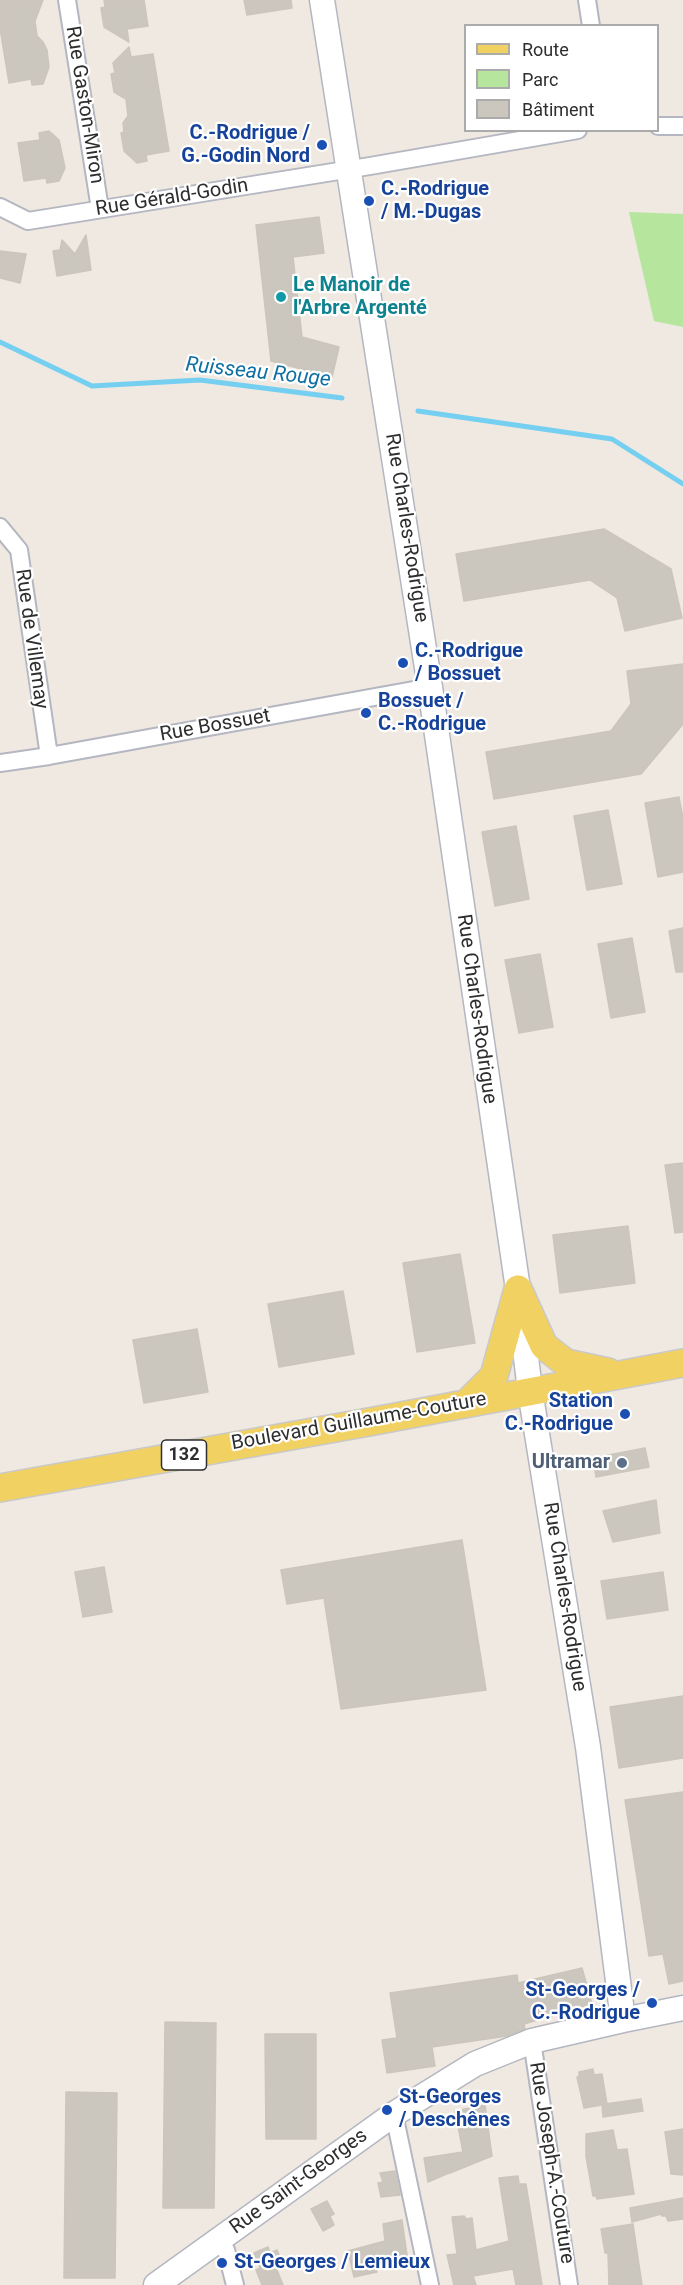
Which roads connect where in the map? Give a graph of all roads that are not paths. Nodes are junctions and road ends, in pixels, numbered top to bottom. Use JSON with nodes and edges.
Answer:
{"nodes":[{"id":1,"x":67,"y":0,"type":"edge"},
{"id":2,"x":322,"y":0,"type":"edge"},
{"id":3,"x":587,"y":0,"type":"edge"},
{"id":4,"x":591,"y":24,"type":"edge"},
{"id":5,"x":659,"y":126,"type":"edge"},
{"id":6,"x":683,"y":126,"type":"edge"},
{"id":7,"x":566,"y":132,"type":"edge"},
{"id":8,"x":348,"y":169,"type":"junction"},
{"id":9,"x":0,"y":207,"type":"edge"},
{"id":10,"x":100,"y":209,"type":"junction"},
{"id":11,"x":0,"y":527,"type":"edge"},
{"id":12,"x":430,"y":687,"type":"junction"},
{"id":13,"x":49,"y":756,"type":"junction"},
{"id":14,"x":0,"y":763,"type":"edge"},
{"id":15,"x":518,"y":1289,"type":"junction"},
{"id":16,"x":683,"y":1363,"type":"edge"},
{"id":17,"x":618,"y":1375,"type":"junction"},
{"id":18,"x":530,"y":1391,"type":"junction"},
{"id":19,"x":468,"y":1402,"type":"junction"},
{"id":20,"x":0,"y":1488,"type":"edge"},
{"id":21,"x":683,"y":2008,"type":"edge"},
{"id":22,"x":623,"y":2020,"type":"junction"},
{"id":23,"x":532,"y":2041,"type":"junction"},
{"id":24,"x":394,"y":2114,"type":"junction"},
{"id":25,"x":218,"y":2240,"type":"junction"},
{"id":26,"x":156,"y":2285,"type":"edge"},
{"id":27,"x":236,"y":2285,"type":"edge"},
{"id":28,"x":430,"y":2285,"type":"edge"},
{"id":29,"x":569,"y":2285,"type":"edge"}],
"edges":[{"from":1,"to":10,"type":"street","name":"Rue Gaston-Miron"},
{"from":2,"to":8,"type":"street","name":"Rue Charles-Rodrigue"},
{"from":3,"to":4,"type":"street"},
{"from":5,"to":6,"type":"street"},
{"from":7,"to":8,"type":"street","name":"Rue Gérald-Godin"},
{"from":8,"to":10,"type":"street","name":"Rue Gérald-Godin"},
{"from":8,"to":12,"type":"street","name":"Rue Charles-Rodrigue"},
{"from":9,"to":10,"type":"street","name":"Rue Gérald-Godin"},
{"from":11,"to":13,"type":"street","name":"Rue de Villemay"},
{"from":12,"to":13,"type":"street","name":"Rue Bossuet"},
{"from":12,"to":15,"type":"street","name":"Rue Charles-Rodrigue"},
{"from":13,"to":14,"type":"street","name":"Rue Bossuet"},
{"from":15,"to":17,"type":"main road"},
{"from":15,"to":18,"type":"street","name":"Rue Charles-Rodrigue"},
{"from":15,"to":19,"type":"main road"},
{"from":16,"to":17,"type":"main road","name":"Boulevard Guillaume-Couture","number":"132"},
{"from":17,"to":18,"type":"main road","name":"Boulevard Guillaume-Couture","number":"132"},
{"from":18,"to":19,"type":"main road","name":"Boulevard Guillaume-Couture","number":"132"},
{"from":18,"to":22,"type":"street","name":"Rue Charles-Rodrigue"},
{"from":19,"to":20,"type":"main road","name":"Boulevard Guillaume-Couture","number":"132"},
{"from":21,"to":22,"type":"street","name":"Rue Saint-Georges"},
{"from":22,"to":23,"type":"street","name":"Rue Saint-Georges"},
{"from":23,"to":24,"type":"street","name":"Rue Saint-Georges"},
{"from":23,"to":29,"type":"street","name":"Rue Joseph-A.-Couture"},
{"from":24,"to":25,"type":"street","name":"Rue Saint-Georges"},
{"from":24,"to":28,"type":"street"},
{"from":25,"to":26,"type":"street","name":"Rue Saint-Georges"},
{"from":25,"to":27,"type":"street"}]}
